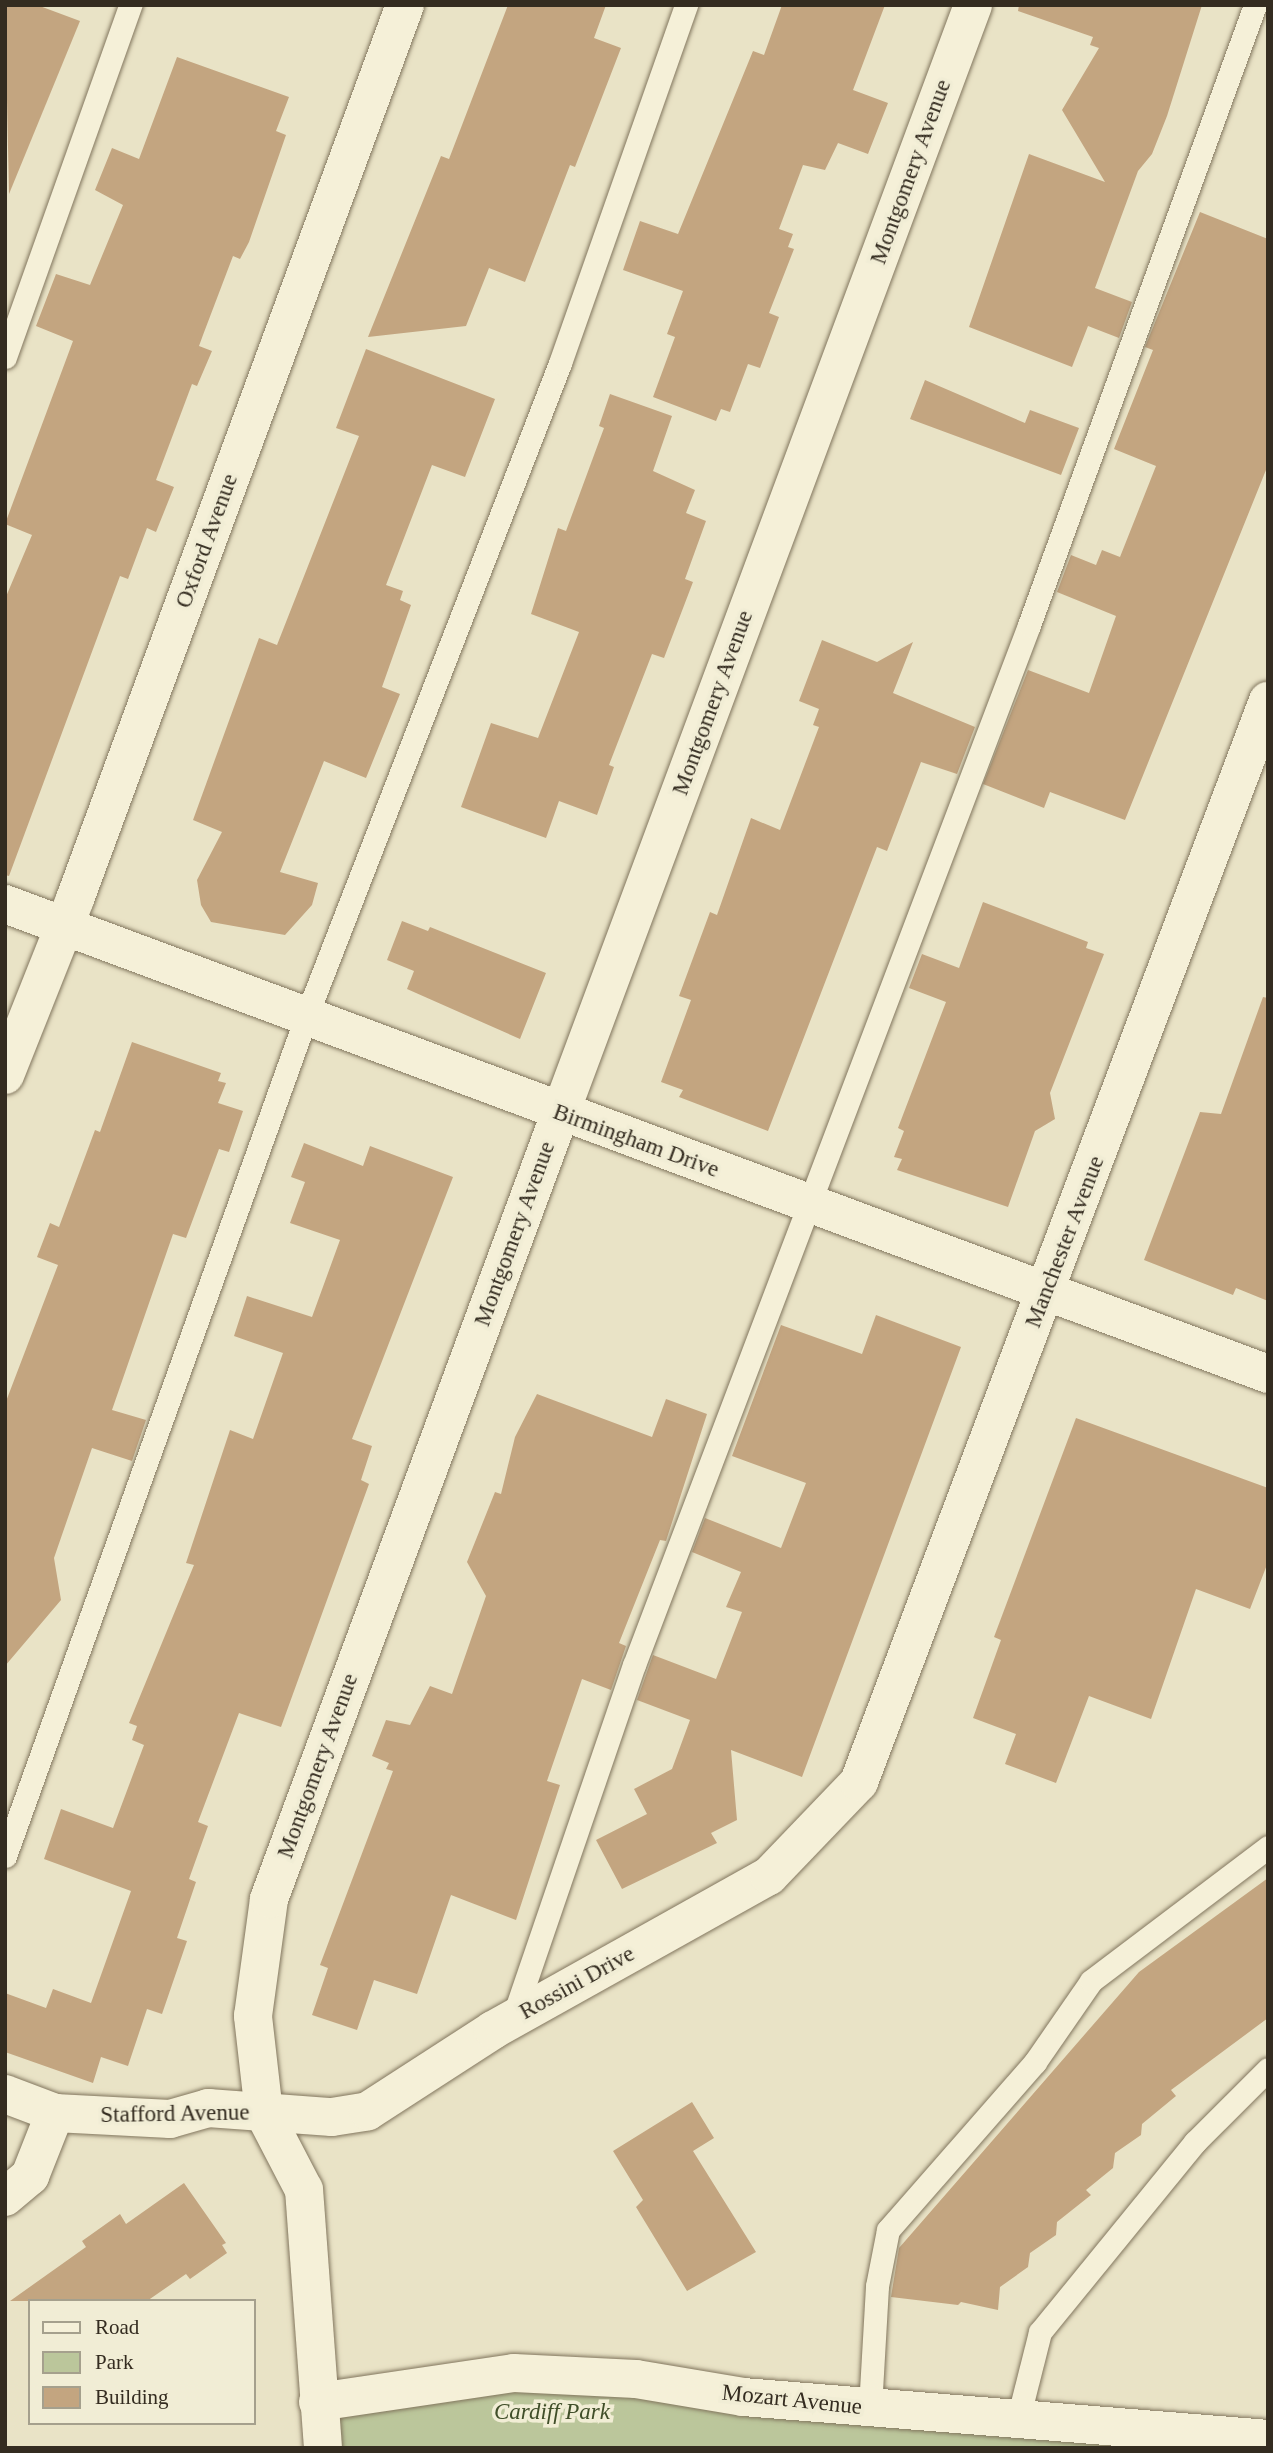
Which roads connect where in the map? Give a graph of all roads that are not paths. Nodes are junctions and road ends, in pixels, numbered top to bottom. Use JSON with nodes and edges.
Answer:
{"nodes":[{"id":1,"x":130,"y":5,"type":"edge"},
{"id":2,"x":405,"y":5,"type":"edge"},
{"id":3,"x":686,"y":5,"type":"edge"},
{"id":4,"x":973,"y":5,"type":"edge"},
{"id":5,"x":1255,"y":5,"type":"edge"},
{"id":6,"x":5,"y":358,"type":"edge"},
{"id":7,"x":1268,"y":701,"type":"edge"},
{"id":8,"x":5,"y":904,"type":"edge"},
{"id":9,"x":65,"y":926,"type":"junction"},
{"id":10,"x":306,"y":1017,"type":"junction"},
{"id":11,"x":5,"y":1075,"type":"edge"},
{"id":12,"x":560,"y":1114,"type":"junction"},
{"id":13,"x":809,"y":1203,"type":"junction"},
{"id":14,"x":1048,"y":1289,"type":"junction"},
{"id":15,"x":1268,"y":1374,"type":"edge"},
{"id":16,"x":859,"y":1782,"type":"joint"},
{"id":17,"x":1268,"y":1847,"type":"edge"},
{"id":18,"x":5,"y":1856,"type":"edge"},
{"id":19,"x":513,"y":2018,"type":"junction"},
{"id":20,"x":1268,"y":2069,"type":"edge"},
{"id":21,"x":5,"y":2094,"type":"edge"},
{"id":22,"x":55,"y":2113,"type":"junction"},
{"id":23,"x":264,"y":2113,"type":"junction"},
{"id":24,"x":5,"y":2197,"type":"edge"},
{"id":25,"x":318,"y":2402,"type":"junction"},
{"id":26,"x":870,"y":2408,"type":"junction"},
{"id":27,"x":1018,"y":2419,"type":"junction"},
{"id":28,"x":1268,"y":2439,"type":"edge"},
{"id":29,"x":323,"y":2448,"type":"edge"}],
"edges":[{"from":1,"to":6,"type":"lane"},
{"from":2,"to":9,"type":"street","name":"Oxford Avenue"},
{"from":3,"to":10,"type":"lane"},
{"from":4,"to":12,"type":"street","name":"Montgomery Avenue"},
{"from":5,"to":13,"type":"lane"},
{"from":7,"to":14,"type":"street","name":"Manchester Avenue"},
{"from":8,"to":9,"type":"street","name":"Birmingham Drive"},
{"from":9,"to":10,"type":"street","name":"Birmingham Drive"},
{"from":9,"to":11,"type":"street","name":"Oxford Avenue"},
{"from":10,"to":12,"type":"street","name":"Birmingham Drive"},
{"from":10,"to":18,"type":"lane"},
{"from":12,"to":13,"type":"street","name":"Birmingham Drive"},
{"from":12,"to":23,"type":"street","name":"Montgomery Avenue"},
{"from":13,"to":14,"type":"street","name":"Birmingham Drive"},
{"from":13,"to":19,"type":"lane"},
{"from":14,"to":15,"type":"street","name":"Birmingham Drive"},
{"from":14,"to":16,"type":"street","name":"Manchester Avenue"},
{"from":16,"to":19,"type":"street","name":"Rossini Drive"},
{"from":17,"to":26,"type":"lane"},
{"from":19,"to":23,"type":"street","name":"Rossini Drive"},
{"from":20,"to":27,"type":"lane"},
{"from":21,"to":22,"type":"street","name":"Stafford Avenue"},
{"from":22,"to":23,"type":"street","name":"Stafford Avenue"},
{"from":22,"to":24,"type":"street"},
{"from":23,"to":25,"type":"street","name":"Montgomery Avenue"},
{"from":25,"to":26,"type":"street","name":"Mozart Avenue"},
{"from":25,"to":29,"type":"street","name":"Montgomery Avenue"},
{"from":26,"to":27,"type":"street","name":"Mozart Avenue"},
{"from":27,"to":28,"type":"street","name":"Mozart Avenue"}]}
